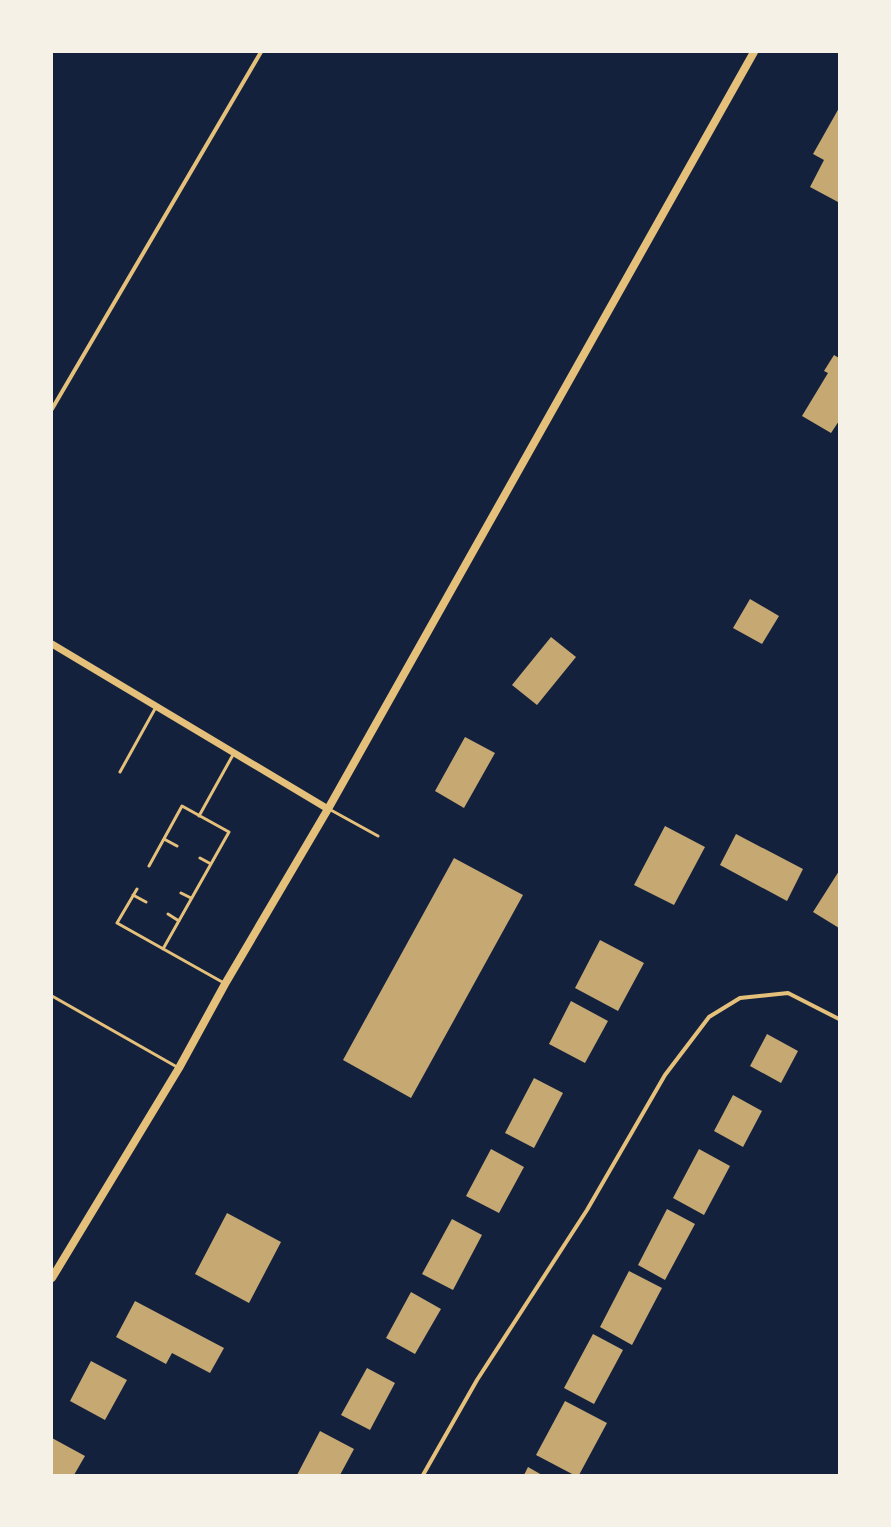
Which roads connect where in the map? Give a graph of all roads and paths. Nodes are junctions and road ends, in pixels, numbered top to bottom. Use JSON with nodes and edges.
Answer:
{"nodes":[{"id":1,"x":260,"y":52,"type":"edge"},
{"id":2,"x":754,"y":52,"type":"edge"},
{"id":3,"x":52,"y":409,"type":"edge"},
{"id":4,"x":52,"y":644,"type":"edge"},
{"id":5,"x":156,"y":707,"type":"junction"},
{"id":6,"x":234,"y":753,"type":"junction"},
{"id":7,"x":120,"y":772,"type":"dead end"},
{"id":8,"x":328,"y":809,"type":"junction"},
{"id":9,"x":199,"y":816,"type":"junction"},
{"id":10,"x":378,"y":836,"type":"dead end"},
{"id":11,"x":164,"y":839,"type":"junction"},
{"id":12,"x":178,"y":846,"type":"dead end"},
{"id":13,"x":200,"y":858,"type":"dead end"},
{"id":14,"x":211,"y":864,"type":"junction"},
{"id":15,"x":150,"y":866,"type":"dead end"},
{"id":16,"x":136,"y":888,"type":"dead end"},
{"id":17,"x":181,"y":892,"type":"dead end"},
{"id":18,"x":133,"y":895,"type":"junction"},
{"id":19,"x":191,"y":898,"type":"junction"},
{"id":20,"x":146,"y":902,"type":"dead end"},
{"id":21,"x":168,"y":914,"type":"dead end"},
{"id":22,"x":179,"y":921,"type":"junction"},
{"id":23,"x":163,"y":949,"type":"junction"},
{"id":24,"x":225,"y":984,"type":"junction"},
{"id":25,"x":52,"y":996,"type":"edge"},
{"id":26,"x":839,"y":1019,"type":"edge"},
{"id":27,"x":179,"y":1068,"type":"junction"},
{"id":28,"x":52,"y":1278,"type":"edge"},
{"id":29,"x":423,"y":1475,"type":"edge"}],
"edges":[{"from":1,"to":3,"type":"street"},
{"from":2,"to":8,"type":"main road"},
{"from":4,"to":5,"type":"street"},
{"from":5,"to":6,"type":"street"},
{"from":5,"to":7,"type":"lane"},
{"from":6,"to":8,"type":"street"},
{"from":6,"to":9,"type":"lane"},
{"from":8,"to":10,"type":"lane"},
{"from":8,"to":24,"type":"main road"},
{"from":9,"to":11,"type":"lane"},
{"from":9,"to":14,"type":"lane"},
{"from":11,"to":12,"type":"lane"},
{"from":11,"to":15,"type":"lane"},
{"from":13,"to":14,"type":"lane"},
{"from":14,"to":19,"type":"lane"},
{"from":16,"to":18,"type":"lane"},
{"from":17,"to":19,"type":"lane"},
{"from":18,"to":20,"type":"lane"},
{"from":18,"to":23,"type":"lane"},
{"from":19,"to":22,"type":"lane"},
{"from":21,"to":22,"type":"lane"},
{"from":22,"to":23,"type":"lane"},
{"from":23,"to":24,"type":"lane"},
{"from":24,"to":27,"type":"main road"},
{"from":25,"to":27,"type":"lane"},
{"from":26,"to":29,"type":"street"},
{"from":27,"to":28,"type":"main road"}]}
